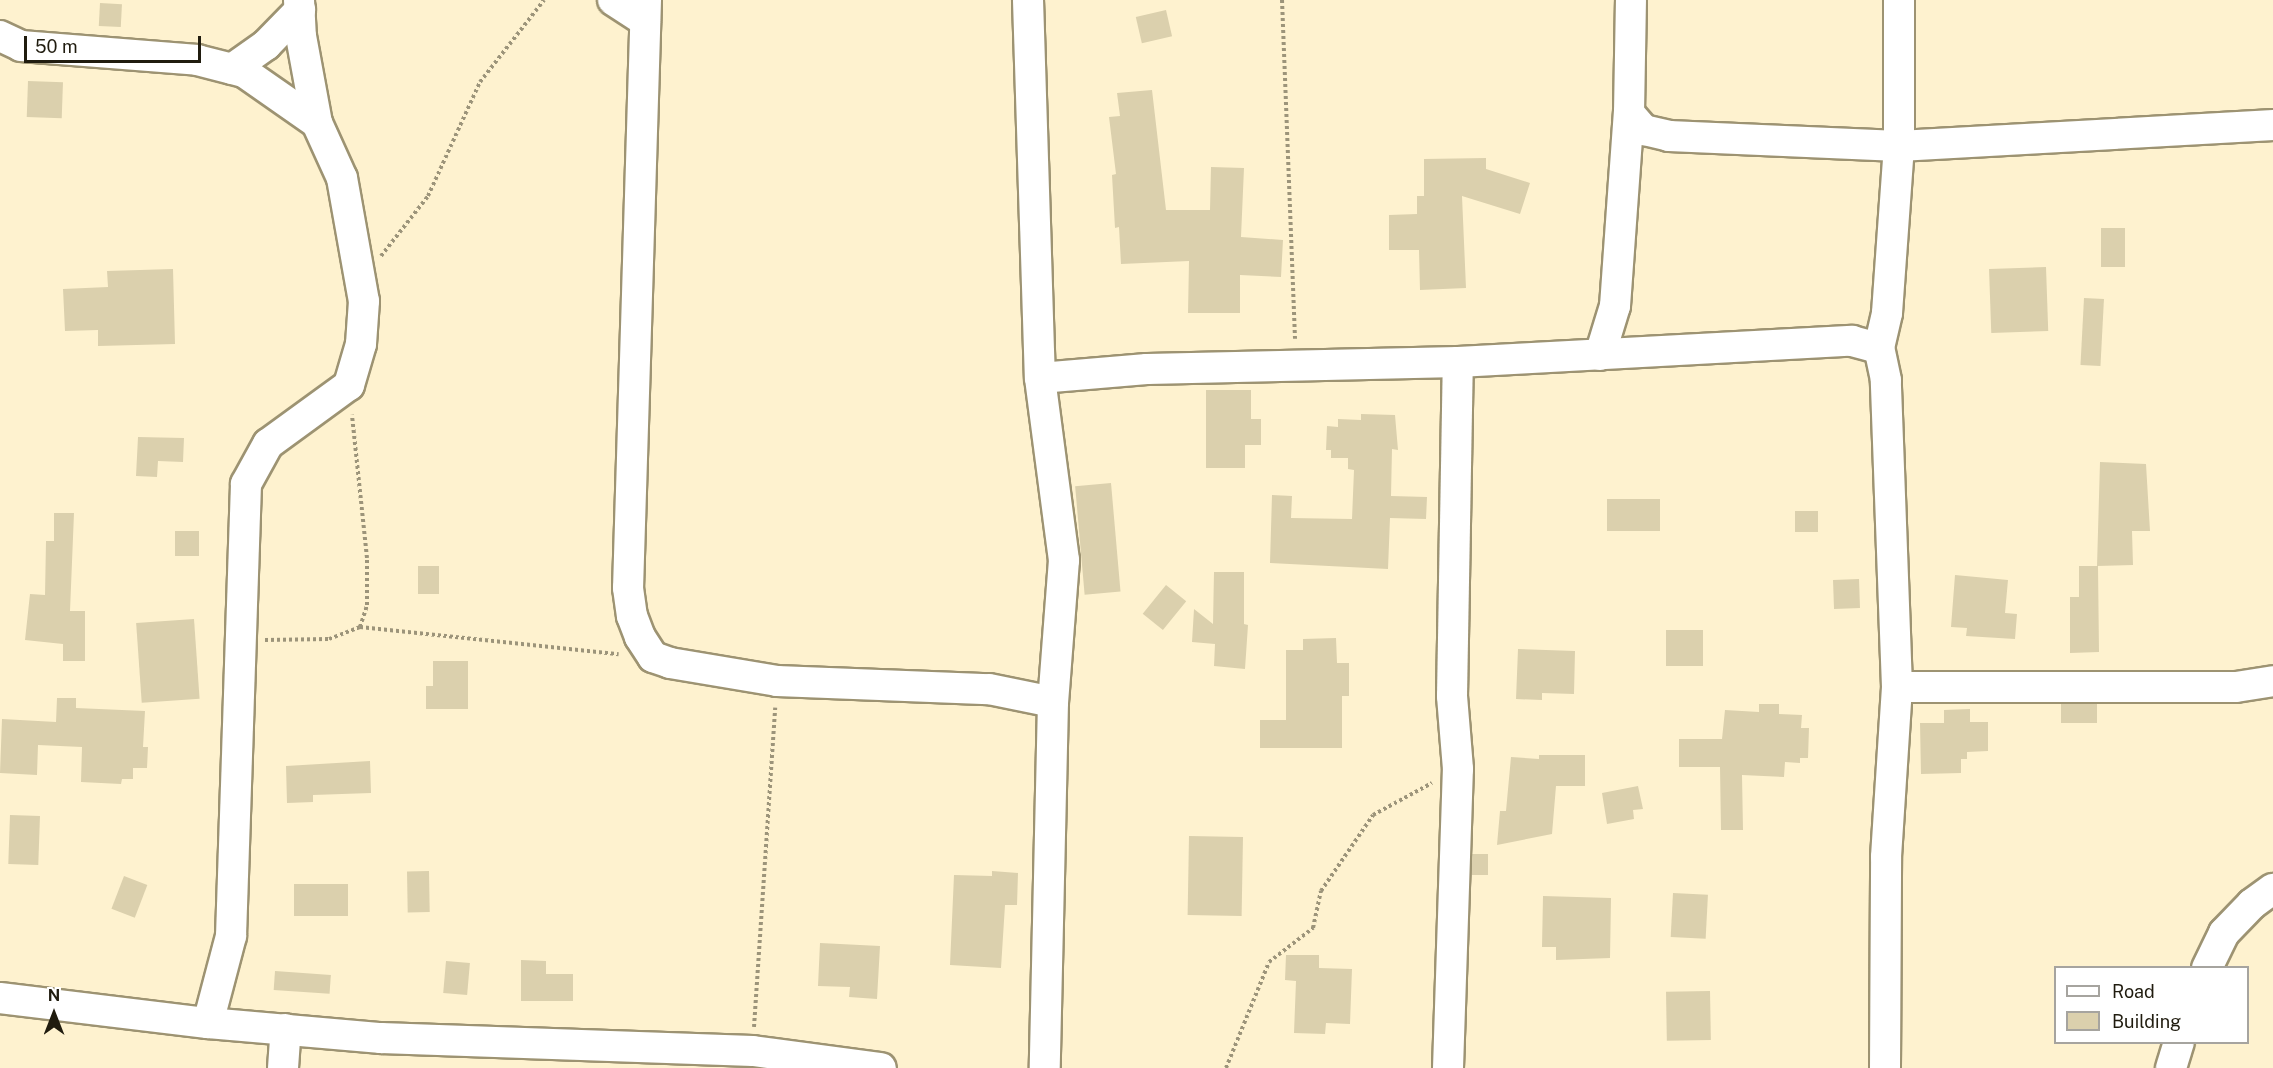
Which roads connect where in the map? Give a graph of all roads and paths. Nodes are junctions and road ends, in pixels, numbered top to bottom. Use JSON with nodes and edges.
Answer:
{"nodes":[{"id":1,"x":544,"y":0,"type":"edge"},
{"id":2,"x":613,"y":0,"type":"edge"},
{"id":3,"x":1028,"y":0,"type":"edge"},
{"id":4,"x":1282,"y":0,"type":"edge"},
{"id":5,"x":1631,"y":0,"type":"edge"},
{"id":6,"x":1899,"y":0,"type":"edge"},
{"id":7,"x":300,"y":5,"type":"edge"},
{"id":8,"x":645,"y":10,"type":"edge"},
{"id":9,"x":0,"y":36,"type":"edge"},
{"id":10,"x":232,"y":69,"type":"junction"},
{"id":11,"x":1629,"y":113,"type":"junction"},
{"id":12,"x":317,"y":123,"type":"junction"},
{"id":13,"x":2273,"y":124,"type":"edge"},
{"id":14,"x":1899,"y":146,"type":"junction"},
{"id":15,"x":360,"y":280,"type":"junction"},
{"id":16,"x":1879,"y":348,"type":"junction"},
{"id":17,"x":1600,"y":355,"type":"junction"},
{"id":18,"x":1458,"y":362,"type":"junction"},
{"id":19,"x":1296,"y":364,"type":"junction"},
{"id":20,"x":1040,"y":378,"type":"junction"},
{"id":21,"x":349,"y":385,"type":"junction"},
{"id":22,"x":360,"y":627,"type":"junction"},
{"id":23,"x":240,"y":640,"type":"junction"},
{"id":24,"x":653,"y":657,"type":"junction"},
{"id":25,"x":777,"y":681,"type":"junction"},
{"id":26,"x":2273,"y":681,"type":"edge"},
{"id":27,"x":1897,"y":687,"type":"junction"},
{"id":28,"x":1053,"y":702,"type":"junction"},
{"id":29,"x":1458,"y":769,"type":"junction"},
{"id":30,"x":2273,"y":889,"type":"edge"},
{"id":31,"x":2207,"y":966,"type":"edge"},
{"id":32,"x":0,"y":998,"type":"edge"},
{"id":33,"x":208,"y":1023,"type":"junction"},
{"id":34,"x":286,"y":1029,"type":"junction"},
{"id":35,"x":2178,"y":1044,"type":"edge"},
{"id":36,"x":753,"y":1051,"type":"junction"},
{"id":37,"x":864,"y":1067,"type":"edge"},
{"id":38,"x":284,"y":1068,"type":"edge"},
{"id":39,"x":1045,"y":1068,"type":"edge"},
{"id":40,"x":1226,"y":1068,"type":"edge"},
{"id":41,"x":1448,"y":1068,"type":"edge"},
{"id":42,"x":1885,"y":1068,"type":"edge"},
{"id":43,"x":2171,"y":1068,"type":"edge"}],
"edges":[{"from":1,"to":15,"type":"path"},
{"from":2,"to":8,"type":"street"},
{"from":3,"to":20,"type":"street"},
{"from":4,"to":19,"type":"path"},
{"from":5,"to":11,"type":"street"},
{"from":6,"to":14,"type":"street"},
{"from":7,"to":10,"type":"street"},
{"from":7,"to":12,"type":"street"},
{"from":8,"to":24,"type":"street"},
{"from":9,"to":10,"type":"street"},
{"from":10,"to":12,"type":"street"},
{"from":11,"to":14,"type":"street"},
{"from":11,"to":17,"type":"street"},
{"from":12,"to":15,"type":"street"},
{"from":13,"to":14,"type":"street"},
{"from":14,"to":16,"type":"street"},
{"from":15,"to":21,"type":"street"},
{"from":16,"to":17,"type":"street"},
{"from":16,"to":27,"type":"street"},
{"from":17,"to":18,"type":"street"},
{"from":18,"to":19,"type":"street"},
{"from":18,"to":29,"type":"street"},
{"from":19,"to":20,"type":"street"},
{"from":20,"to":28,"type":"street"},
{"from":21,"to":22,"type":"path"},
{"from":21,"to":23,"type":"street"},
{"from":22,"to":23,"type":"path"},
{"from":22,"to":24,"type":"path"},
{"from":23,"to":33,"type":"street"},
{"from":24,"to":25,"type":"street"},
{"from":25,"to":28,"type":"street"},
{"from":25,"to":36,"type":"path"},
{"from":26,"to":27,"type":"street"},
{"from":27,"to":42,"type":"street"},
{"from":28,"to":39,"type":"street"},
{"from":29,"to":40,"type":"path"},
{"from":29,"to":41,"type":"street"},
{"from":30,"to":31,"type":"street"},
{"from":32,"to":33,"type":"street"},
{"from":33,"to":34,"type":"street"},
{"from":34,"to":36,"type":"street"},
{"from":34,"to":38,"type":"street"},
{"from":35,"to":43,"type":"street"},
{"from":36,"to":37,"type":"street"}]}
